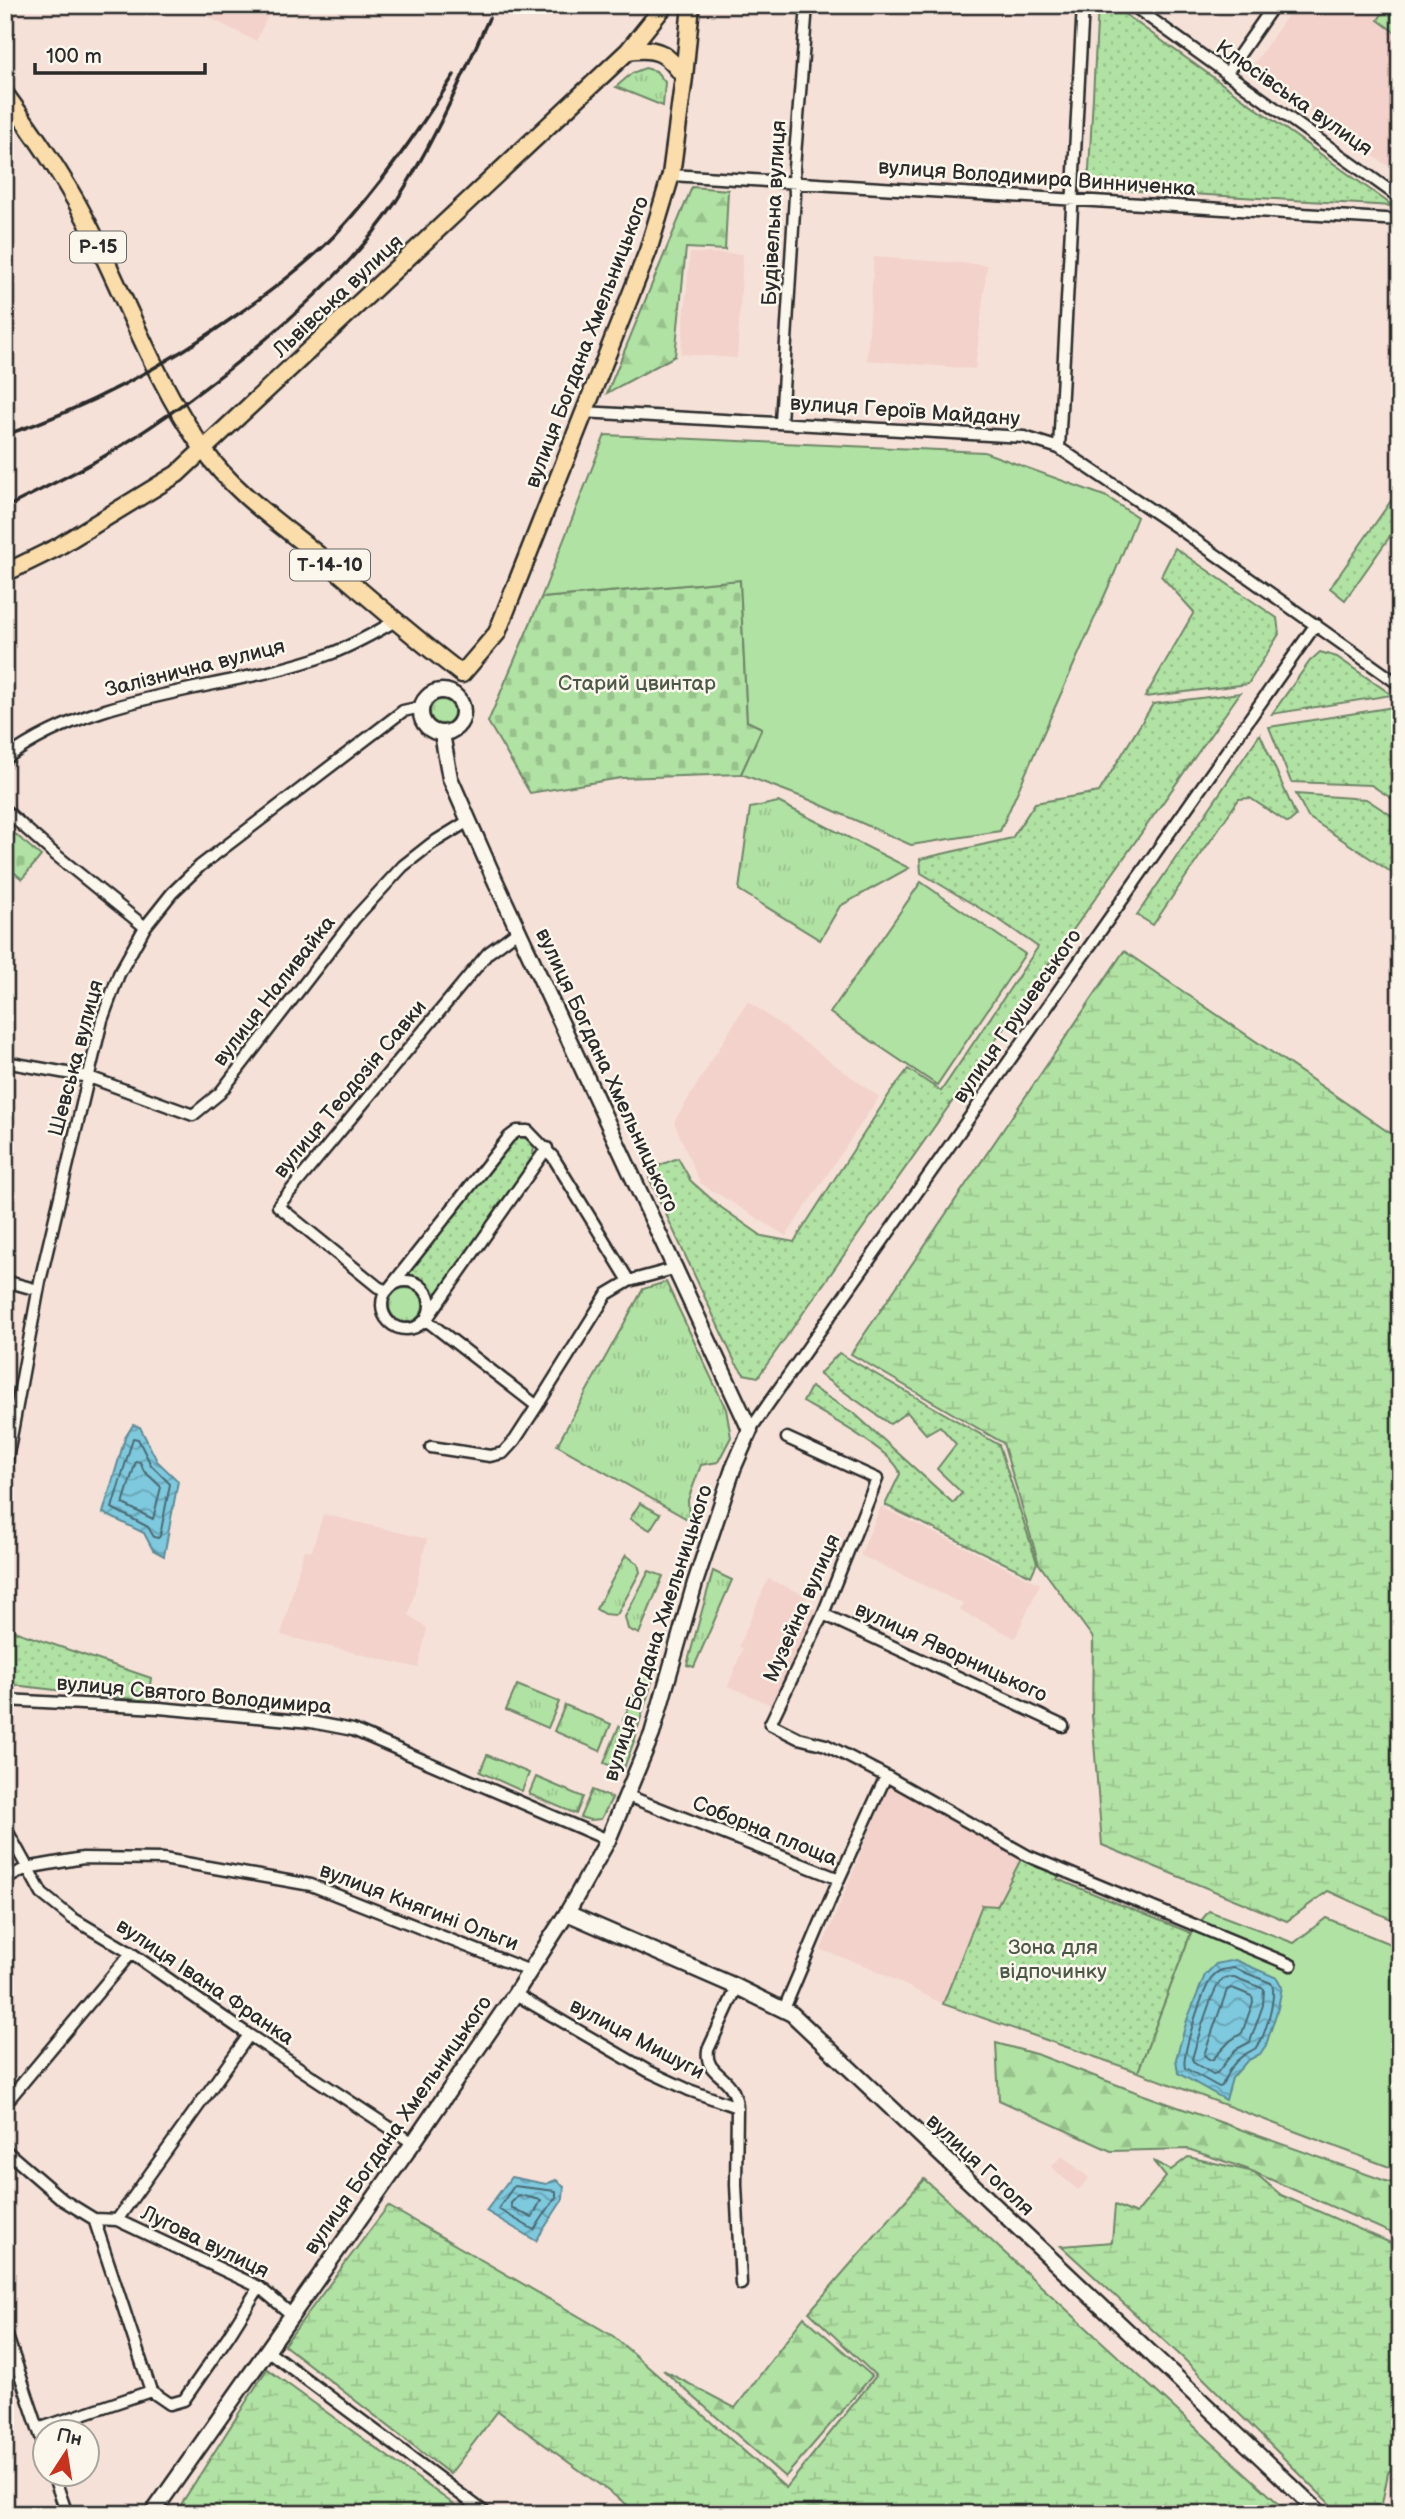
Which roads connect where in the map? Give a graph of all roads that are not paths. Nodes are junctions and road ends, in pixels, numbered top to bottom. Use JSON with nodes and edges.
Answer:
{"nodes":[{"id":1,"x":665,"y":5,"type":"edge"},
{"id":2,"x":691,"y":5,"type":"edge"},
{"id":3,"x":807,"y":5,"type":"edge"},
{"id":4,"x":1083,"y":5,"type":"edge"},
{"id":5,"x":1132,"y":5,"type":"edge"},
{"id":6,"x":1274,"y":5,"type":"edge"},
{"id":7,"x":628,"y":51,"type":"junction"},
{"id":8,"x":1226,"y":74,"type":"junction"},
{"id":9,"x":684,"y":77,"type":"junction"},
{"id":10,"x":5,"y":94,"type":"edge"},
{"id":11,"x":671,"y":175,"type":"junction"},
{"id":12,"x":795,"y":182,"type":"junction"},
{"id":13,"x":1400,"y":198,"type":"edge"},
{"id":14,"x":1073,"y":200,"type":"junction"},
{"id":15,"x":1400,"y":220,"type":"edge"},
{"id":16,"x":583,"y":412,"type":"junction"},
{"id":17,"x":780,"y":422,"type":"junction"},
{"id":18,"x":1059,"y":448,"type":"junction"},
{"id":19,"x":204,"y":451,"type":"junction"},
{"id":20,"x":5,"y":573,"type":"edge"},
{"id":21,"x":397,"y":620,"type":"junction"},
{"id":22,"x":1316,"y":624,"type":"junction"},
{"id":23,"x":462,"y":674,"type":"junction"},
{"id":24,"x":1400,"y":685,"type":"edge"},
{"id":25,"x":453,"y":695,"type":"junction"},
{"id":26,"x":421,"y":707,"type":"junction"},
{"id":27,"x":442,"y":734,"type":"junction"},
{"id":28,"x":5,"y":759,"type":"edge"},
{"id":29,"x":5,"y":810,"type":"edge"},
{"id":30,"x":470,"y":820,"type":"junction"},
{"id":31,"x":145,"y":927,"type":"junction"},
{"id":32,"x":519,"y":930,"type":"junction"},
{"id":33,"x":5,"y":1062,"type":"edge"},
{"id":34,"x":89,"y":1077,"type":"junction"},
{"id":35,"x":547,"y":1148,"type":"junction"},
{"id":36,"x":677,"y":1268,"type":"junction"},
{"id":37,"x":5,"y":1281,"type":"edge"},
{"id":38,"x":629,"y":1281,"type":"junction"},
{"id":39,"x":38,"y":1290,"type":"junction"},
{"id":40,"x":387,"y":1291,"type":"junction"},
{"id":41,"x":426,"y":1320,"type":"junction"},
{"id":42,"x":537,"y":1406,"type":"junction"},
{"id":43,"x":750,"y":1430,"type":"junction"},
{"id":44,"x":788,"y":1438,"type":"dead end"},
{"id":45,"x":431,"y":1447,"type":"dead end"},
{"id":46,"x":5,"y":1470,"type":"edge"},
{"id":47,"x":823,"y":1614,"type":"junction"},
{"id":48,"x":5,"y":1700,"type":"edge"},
{"id":49,"x":1063,"y":1726,"type":"dead end"},
{"id":50,"x":886,"y":1776,"type":"junction"},
{"id":51,"x":628,"y":1796,"type":"junction"},
{"id":52,"x":5,"y":1827,"type":"edge"},
{"id":53,"x":608,"y":1840,"type":"junction"},
{"id":54,"x":26,"y":1868,"type":"junction"},
{"id":55,"x":839,"y":1879,"type":"junction"},
{"id":56,"x":5,"y":1880,"type":"edge"},
{"id":57,"x":566,"y":1913,"type":"junction"},
{"id":58,"x":131,"y":1954,"type":"junction"},
{"id":59,"x":1291,"y":1965,"type":"dead end"},
{"id":60,"x":530,"y":1971,"type":"junction"},
{"id":61,"x":737,"y":1987,"type":"junction"},
{"id":62,"x":514,"y":1994,"type":"junction"},
{"id":63,"x":784,"y":2009,"type":"junction"},
{"id":64,"x":249,"y":2035,"type":"junction"},
{"id":65,"x":5,"y":2104,"type":"edge"},
{"id":66,"x":737,"y":2107,"type":"junction"},
{"id":67,"x":413,"y":2143,"type":"junction"},
{"id":68,"x":5,"y":2150,"type":"edge"},
{"id":69,"x":94,"y":2219,"type":"junction"},
{"id":70,"x":117,"y":2220,"type":"junction"},
{"id":71,"x":741,"y":2284,"type":"dead end"},
{"id":72,"x":259,"y":2287,"type":"junction"},
{"id":73,"x":292,"y":2315,"type":"junction"},
{"id":74,"x":5,"y":2330,"type":"edge"},
{"id":75,"x":267,"y":2350,"type":"junction"},
{"id":76,"x":151,"y":2390,"type":"junction"},
{"id":77,"x":34,"y":2418,"type":"edge"},
{"id":78,"x":72,"y":2418,"type":"edge"},
{"id":79,"x":58,"y":2488,"type":"edge"},
{"id":80,"x":67,"y":2514,"type":"edge"},
{"id":81,"x":152,"y":2514,"type":"edge"},
{"id":82,"x":487,"y":2514,"type":"edge"},
{"id":83,"x":1321,"y":2514,"type":"edge"}],
"edges":[{"from":1,"to":7,"type":"main road","name":"Львівська вулиця"},
{"from":2,"to":9,"type":"main road","name":"вулиця Богдана Хмельницького"},
{"from":3,"to":12,"type":"street","name":"Будівельна вулиця"},
{"from":4,"to":14,"type":"street"},
{"from":5,"to":8,"type":"street","name":"Клюсівська вулиця"},
{"from":6,"to":8,"type":"street"},
{"from":7,"to":9,"type":"main road"},
{"from":7,"to":19,"type":"main road","name":"Львівська вулиця"},
{"from":8,"to":13,"type":"street","name":"Клюсівська вулиця"},
{"from":9,"to":11,"type":"main road","name":"вулиця Богдана Хмельницького"},
{"from":10,"to":19,"type":"main road","number":"Р-15"},
{"from":11,"to":12,"type":"street","name":"вулиця Володимира Винниченка"},
{"from":11,"to":16,"type":"main road","name":"вулиця Богдана Хмельницького"},
{"from":12,"to":14,"type":"street","name":"вулиця Володимира Винниченка"},
{"from":12,"to":17,"type":"street","name":"Будівельна вулиця"},
{"from":14,"to":15,"type":"street","name":"вулиця Володимира Винниченка"},
{"from":14,"to":18,"type":"street"},
{"from":16,"to":17,"type":"street","name":"вулиця Героїв Майдану"},
{"from":16,"to":23,"type":"main road","name":"вулиця Богдана Хмельницького"},
{"from":17,"to":18,"type":"street","name":"вулиця Героїв Майдану"},
{"from":18,"to":22,"type":"street","name":"вулиця Героїв Майдану"},
{"from":19,"to":20,"type":"main road","name":"Львівська вулиця"},
{"from":19,"to":21,"type":"main road","number":"Т-14-10"},
{"from":21,"to":23,"type":"main road","number":"Т-14-10"},
{"from":21,"to":28,"type":"street","name":"Залізнична вулиця"},
{"from":22,"to":24,"type":"street","name":"вулиця Героїв Майдану"},
{"from":22,"to":43,"type":"street","name":"вулиця Грушевського"},
{"from":23,"to":25,"type":"main road"},
{"from":25,"to":26,"type":"main road"},
{"from":25,"to":27,"type":"main road"},
{"from":26,"to":27,"type":"main road"},
{"from":26,"to":31,"type":"street","name":"Шевська вулиця"},
{"from":27,"to":30,"type":"main road","name":"вулиця Богдана Хмельницького"},
{"from":29,"to":31,"type":"street"},
{"from":30,"to":32,"type":"main road","name":"вулиця Богдана Хмельницького"},
{"from":30,"to":34,"type":"street","name":"вулиця Наливайка"},
{"from":31,"to":34,"type":"street","name":"Шевська вулиця"},
{"from":32,"to":36,"type":"main road","name":"вулиця Богдана Хмельницького"},
{"from":32,"to":40,"type":"street","name":"вулиця Теодозія Савки"},
{"from":33,"to":34,"type":"street"},
{"from":34,"to":39,"type":"street","name":"Шевська вулиця"},
{"from":35,"to":38,"type":"street"},
{"from":35,"to":40,"type":"street"},
{"from":35,"to":41,"type":"street"},
{"from":36,"to":38,"type":"street"},
{"from":36,"to":43,"type":"main road","name":"вулиця Богдана Хмельницького"},
{"from":37,"to":39,"type":"street"},
{"from":38,"to":42,"type":"street"},
{"from":39,"to":46,"type":"street","name":"Шевська вулиця"},
{"from":40,"to":41,"type":"street"},
{"from":40,"to":41,"type":"street"},
{"from":41,"to":42,"type":"street"},
{"from":42,"to":45,"type":"street"},
{"from":43,"to":51,"type":"main road","name":"вулиця Богдана Хмельницького"},
{"from":44,"to":47,"type":"street","name":"Музейна вулиця"},
{"from":47,"to":49,"type":"street","name":"вулиця Яворницького"},
{"from":47,"to":50,"type":"street","name":"Музейна вулиця"},
{"from":48,"to":53,"type":"street","name":"вулиця Святого Володимира"},
{"from":50,"to":55,"type":"street"},
{"from":50,"to":59,"type":"street","name":"Музейна вулиця"},
{"from":51,"to":53,"type":"main road","name":"вулиця Богдана Хмельницького"},
{"from":51,"to":55,"type":"street","name":"Соборна площа"},
{"from":52,"to":54,"type":"street","name":"вулиця Івана Франка"},
{"from":53,"to":57,"type":"main road","name":"вулиця Богдана Хмельницького"},
{"from":54,"to":56,"type":"street","name":"вулиця Княгині Ольги"},
{"from":54,"to":58,"type":"street","name":"вулиця Івана Франка"},
{"from":54,"to":60,"type":"street","name":"вулиця Княгині Ольги"},
{"from":55,"to":63,"type":"street","name":"Соборна площа"},
{"from":57,"to":60,"type":"main road","name":"вулиця Богдана Хмельницького"},
{"from":57,"to":61,"type":"main road","name":"вулиця Гоголя"},
{"from":58,"to":64,"type":"street","name":"вулиця Івана Франка"},
{"from":58,"to":65,"type":"street"},
{"from":60,"to":62,"type":"main road","name":"вулиця Богдана Хмельницького"},
{"from":61,"to":63,"type":"main road","name":"вулиця Гоголя"},
{"from":61,"to":66,"type":"street"},
{"from":62,"to":66,"type":"street","name":"вулиця Мишуги"},
{"from":62,"to":67,"type":"main road","name":"вулиця Богдана Хмельницького"},
{"from":63,"to":83,"type":"main road","name":"вулиця Гоголя"},
{"from":64,"to":67,"type":"street","name":"вулиця Івана Франка"},
{"from":64,"to":70,"type":"street"},
{"from":66,"to":71,"type":"street"},
{"from":67,"to":73,"type":"main road","name":"вулиця Богдана Хмельницького"},
{"from":68,"to":69,"type":"street","name":"Лугова вулиця"},
{"from":69,"to":70,"type":"street","name":"Лугова вулиця"},
{"from":69,"to":76,"type":"street"},
{"from":70,"to":72,"type":"street","name":"Лугова вулиця"},
{"from":72,"to":73,"type":"street","name":"Лугова вулиця"},
{"from":72,"to":76,"type":"street"},
{"from":73,"to":75,"type":"main road","name":"вулиця Богдана Хмельницького"},
{"from":74,"to":77,"type":"street"},
{"from":75,"to":81,"type":"main road","name":"вулиця Богдана Хмельницького"},
{"from":75,"to":82,"type":"street"},
{"from":76,"to":78,"type":"street"},
{"from":79,"to":80,"type":"street"}]}
